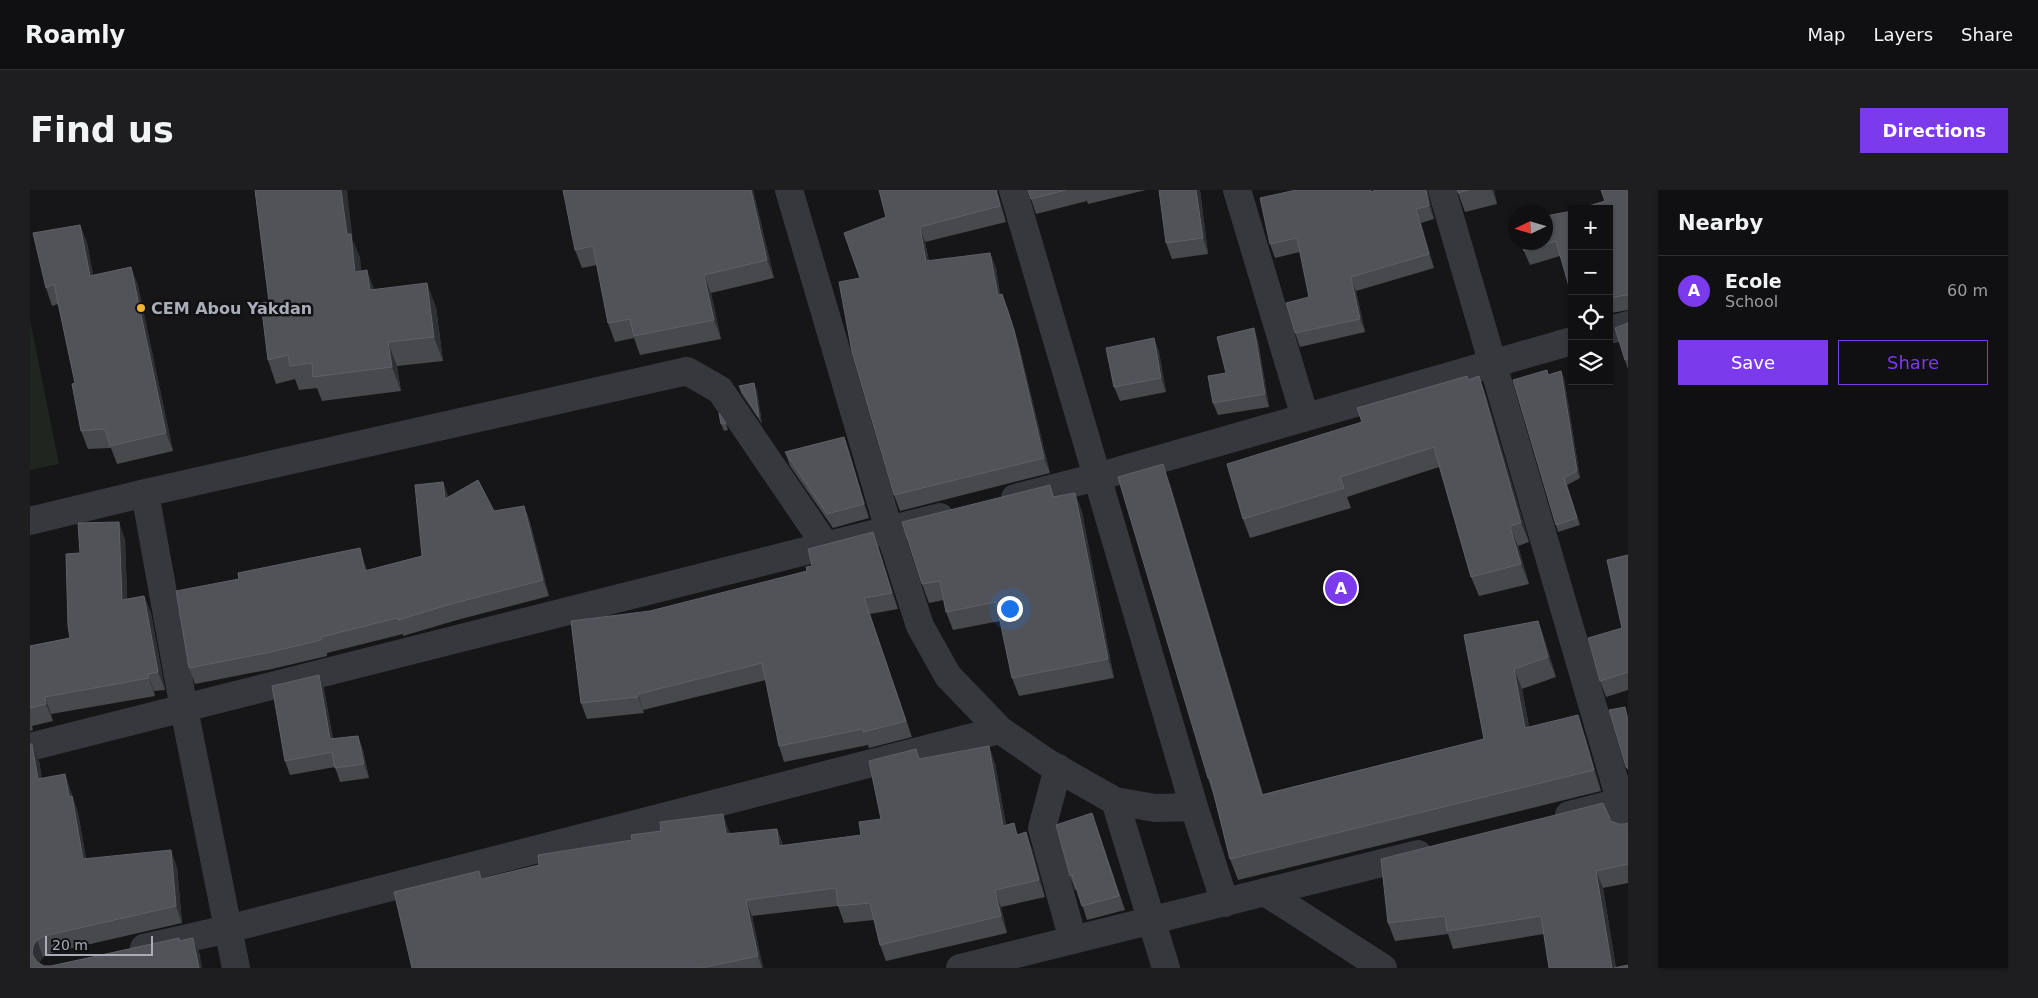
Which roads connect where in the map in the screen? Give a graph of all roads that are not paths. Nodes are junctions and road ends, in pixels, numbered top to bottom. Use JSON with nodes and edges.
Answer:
{"nodes":[{"id":1,"x":788,"y":190,"type":"edge"},
{"id":2,"x":1013,"y":190,"type":"edge"},
{"id":3,"x":1237,"y":190,"type":"edge"},
{"id":4,"x":1442,"y":190,"type":"edge"},
{"id":5,"x":1628,"y":325,"type":"edge"},
{"id":6,"x":1613,"y":329,"type":"edge"},
{"id":7,"x":1568,"y":342,"type":"edge"},
{"id":8,"x":1491,"y":364,"type":"junction"},
{"id":9,"x":1305,"y":417,"type":"junction"},
{"id":10,"x":1097,"y":477,"type":"junction"},
{"id":11,"x":145,"y":493,"type":"junction"},
{"id":12,"x":993,"y":504,"type":"edge"},
{"id":13,"x":964,"y":511,"type":"edge"},
{"id":14,"x":30,"y":521,"type":"edge"},
{"id":15,"x":889,"y":530,"type":"junction"},
{"id":16,"x":826,"y":546,"type":"junction"},
{"id":17,"x":184,"y":709,"type":"junction"},
{"id":18,"x":1000,"y":730,"type":"junction"},
{"id":19,"x":30,"y":747,"type":"edge"},
{"id":20,"x":1058,"y":768,"type":"junction"},
{"id":21,"x":1115,"y":801,"type":"junction"},
{"id":22,"x":1194,"y":807,"type":"junction"},
{"id":23,"x":1626,"y":810,"type":"edge"},
{"id":24,"x":1544,"y":822,"type":"edge"},
{"id":25,"x":1438,"y":848,"type":"edge"},
{"id":26,"x":1266,"y":892,"type":"junction"},
{"id":27,"x":1225,"y":903,"type":"junction"},
{"id":28,"x":1151,"y":921,"type":"junction"},
{"id":29,"x":228,"y":929,"type":"junction"},
{"id":30,"x":1073,"y":940,"type":"junction"},
{"id":31,"x":122,"y":953,"type":"edge"},
{"id":32,"x":970,"y":967,"type":"edge"},
{"id":33,"x":236,"y":968,"type":"edge"},
{"id":34,"x":1166,"y":968,"type":"edge"},
{"id":35,"x":1383,"y":968,"type":"edge"}],
"edges":[{"from":1,"to":15,"type":"street"},
{"from":2,"to":10,"type":"street"},
{"from":3,"to":9,"type":"street"},
{"from":4,"to":8,"type":"street"},
{"from":5,"to":6,"type":"street"},
{"from":7,"to":8,"type":"street"},
{"from":8,"to":9,"type":"street"},
{"from":8,"to":23,"type":"street"},
{"from":9,"to":10,"type":"street"},
{"from":10,"to":12,"type":"street"},
{"from":10,"to":22,"type":"street"},
{"from":11,"to":14,"type":"street"},
{"from":11,"to":16,"type":"street"},
{"from":11,"to":17,"type":"street"},
{"from":13,"to":15,"type":"street"},
{"from":15,"to":16,"type":"street"},
{"from":15,"to":18,"type":"street"},
{"from":16,"to":17,"type":"street"},
{"from":17,"to":19,"type":"street"},
{"from":17,"to":29,"type":"street"},
{"from":18,"to":20,"type":"street"},
{"from":18,"to":29,"type":"street"},
{"from":20,"to":21,"type":"street"},
{"from":20,"to":30,"type":"street"},
{"from":21,"to":22,"type":"street"},
{"from":21,"to":28,"type":"street"},
{"from":22,"to":27,"type":"street"},
{"from":23,"to":24,"type":"street"},
{"from":25,"to":26,"type":"street"},
{"from":26,"to":27,"type":"street"},
{"from":26,"to":35,"type":"street"},
{"from":27,"to":28,"type":"street"},
{"from":28,"to":30,"type":"street"},
{"from":28,"to":34,"type":"street"},
{"from":29,"to":31,"type":"street"},
{"from":29,"to":33,"type":"street"},
{"from":30,"to":32,"type":"street"}]}
